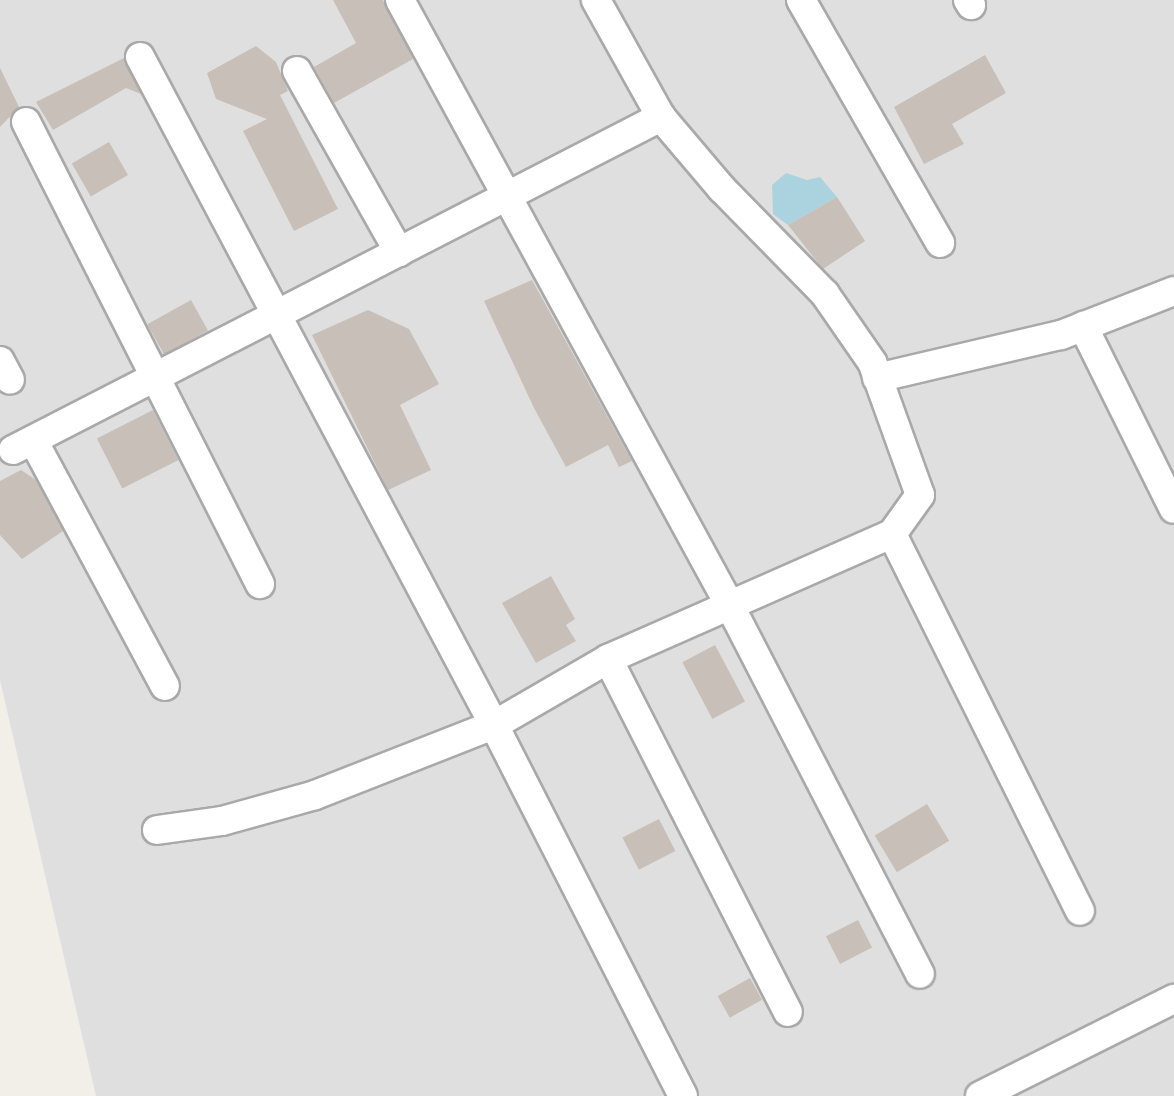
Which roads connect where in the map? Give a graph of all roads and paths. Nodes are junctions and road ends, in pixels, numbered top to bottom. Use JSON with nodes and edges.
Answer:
{"nodes":[{"id":1,"x":400,"y":0,"type":"edge"},
{"id":2,"x":597,"y":0,"type":"edge"},
{"id":3,"x":801,"y":0,"type":"edge"},
{"id":4,"x":140,"y":57,"type":"dead end"},
{"id":5,"x":297,"y":71,"type":"dead end"},
{"id":6,"x":661,"y":117,"type":"junction"},
{"id":7,"x":26,"y":122,"type":"dead end"},
{"id":8,"x":508,"y":196,"type":"junction"},
{"id":9,"x":940,"y":243,"type":"dead end"},
{"id":10,"x":399,"y":252,"type":"junction"},
{"id":11,"x":1174,"y":291,"type":"edge"},
{"id":12,"x":273,"y":317,"type":"junction"},
{"id":13,"x":1083,"y":326,"type":"junction"},
{"id":14,"x":154,"y":378,"type":"junction"},
{"id":15,"x":877,"y":378,"type":"junction"},
{"id":16,"x":1174,"y":509,"type":"edge"},
{"id":17,"x":892,"y":534,"type":"junction"},
{"id":18,"x":260,"y":584,"type":"dead end"},
{"id":19,"x":729,"y":604,"type":"junction"},
{"id":20,"x":608,"y":659,"type":"junction"},
{"id":21,"x":165,"y":686,"type":"dead end"},
{"id":22,"x":494,"y":724,"type":"junction"},
{"id":23,"x":157,"y":830,"type":"dead end"},
{"id":24,"x":1080,"y":911,"type":"dead end"},
{"id":25,"x":920,"y":974,"type":"dead end"},
{"id":26,"x":1174,"y":999,"type":"edge"},
{"id":27,"x":788,"y":1012,"type":"dead end"},
{"id":28,"x":683,"y":1096,"type":"edge"},
{"id":29,"x":980,"y":1096,"type":"edge"}],
"edges":[{"from":1,"to":8,"type":"street"},
{"from":2,"to":6,"type":"street"},
{"from":3,"to":9,"type":"street"},
{"from":4,"to":12,"type":"street"},
{"from":5,"to":10,"type":"street"},
{"from":6,"to":8,"type":"street"},
{"from":6,"to":15,"type":"street"},
{"from":7,"to":14,"type":"street"},
{"from":8,"to":10,"type":"street"},
{"from":8,"to":19,"type":"street"},
{"from":10,"to":12,"type":"street"},
{"from":11,"to":13,"type":"street"},
{"from":12,"to":14,"type":"street"},
{"from":12,"to":22,"type":"street"},
{"from":13,"to":15,"type":"street"},
{"from":13,"to":16,"type":"street"},
{"from":14,"to":18,"type":"street"},
{"from":14,"to":21,"type":"street"},
{"from":15,"to":17,"type":"street"},
{"from":17,"to":19,"type":"street"},
{"from":17,"to":24,"type":"street"},
{"from":19,"to":20,"type":"street"},
{"from":19,"to":25,"type":"street"},
{"from":20,"to":22,"type":"street"},
{"from":20,"to":27,"type":"street"},
{"from":22,"to":23,"type":"street"},
{"from":22,"to":28,"type":"street"},
{"from":26,"to":29,"type":"street"}]}
